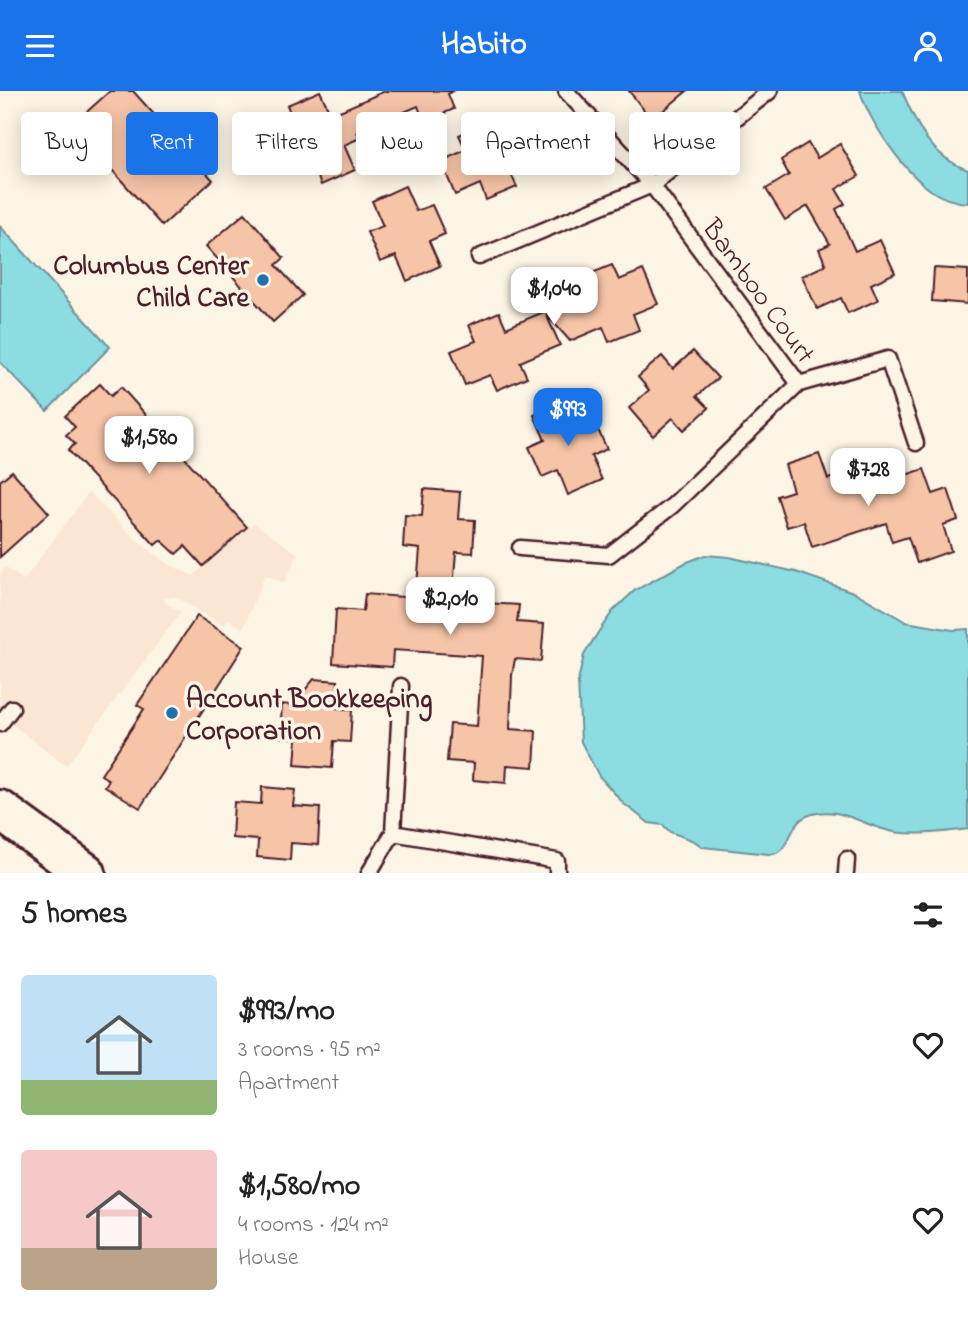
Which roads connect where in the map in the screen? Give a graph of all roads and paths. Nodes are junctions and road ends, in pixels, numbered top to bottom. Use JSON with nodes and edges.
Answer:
{"nodes":[{"id":1,"x":566,"y":91,"type":"edge"},
{"id":2,"x":770,"y":91,"type":"edge"},
{"id":3,"x":652,"y":185,"type":"junction"},
{"id":4,"x":479,"y":257,"type":"dead end"},
{"id":5,"x":799,"y":384,"type":"junction"},
{"id":6,"x":916,"y":443,"type":"dead end"},
{"id":7,"x":520,"y":548,"type":"dead end"},
{"id":8,"x":401,"y":686,"type":"dead end"},
{"id":9,"x":12,"y":708,"type":"dead end"},
{"id":10,"x":0,"y":724,"type":"edge"},
{"id":11,"x":0,"y":810,"type":"edge"},
{"id":12,"x":393,"y":833,"type":"junction"},
{"id":13,"x":86,"y":873,"type":"edge"},
{"id":14,"x":369,"y":873,"type":"edge"},
{"id":15,"x":557,"y":873,"type":"edge"}],
"edges":[{"from":1,"to":3,"type":"lane","name":"Bamboo Court"},
{"from":2,"to":3,"type":"lane"},
{"from":3,"to":4,"type":"lane"},
{"from":3,"to":5,"type":"lane","name":"Bamboo Court"},
{"from":5,"to":6,"type":"lane"},
{"from":5,"to":7,"type":"lane","name":"Bamboo Court"},
{"from":8,"to":12,"type":"lane"},
{"from":9,"to":10,"type":"lane"},
{"from":11,"to":13,"type":"main road"},
{"from":12,"to":14,"type":"lane"},
{"from":12,"to":15,"type":"lane"}]}
